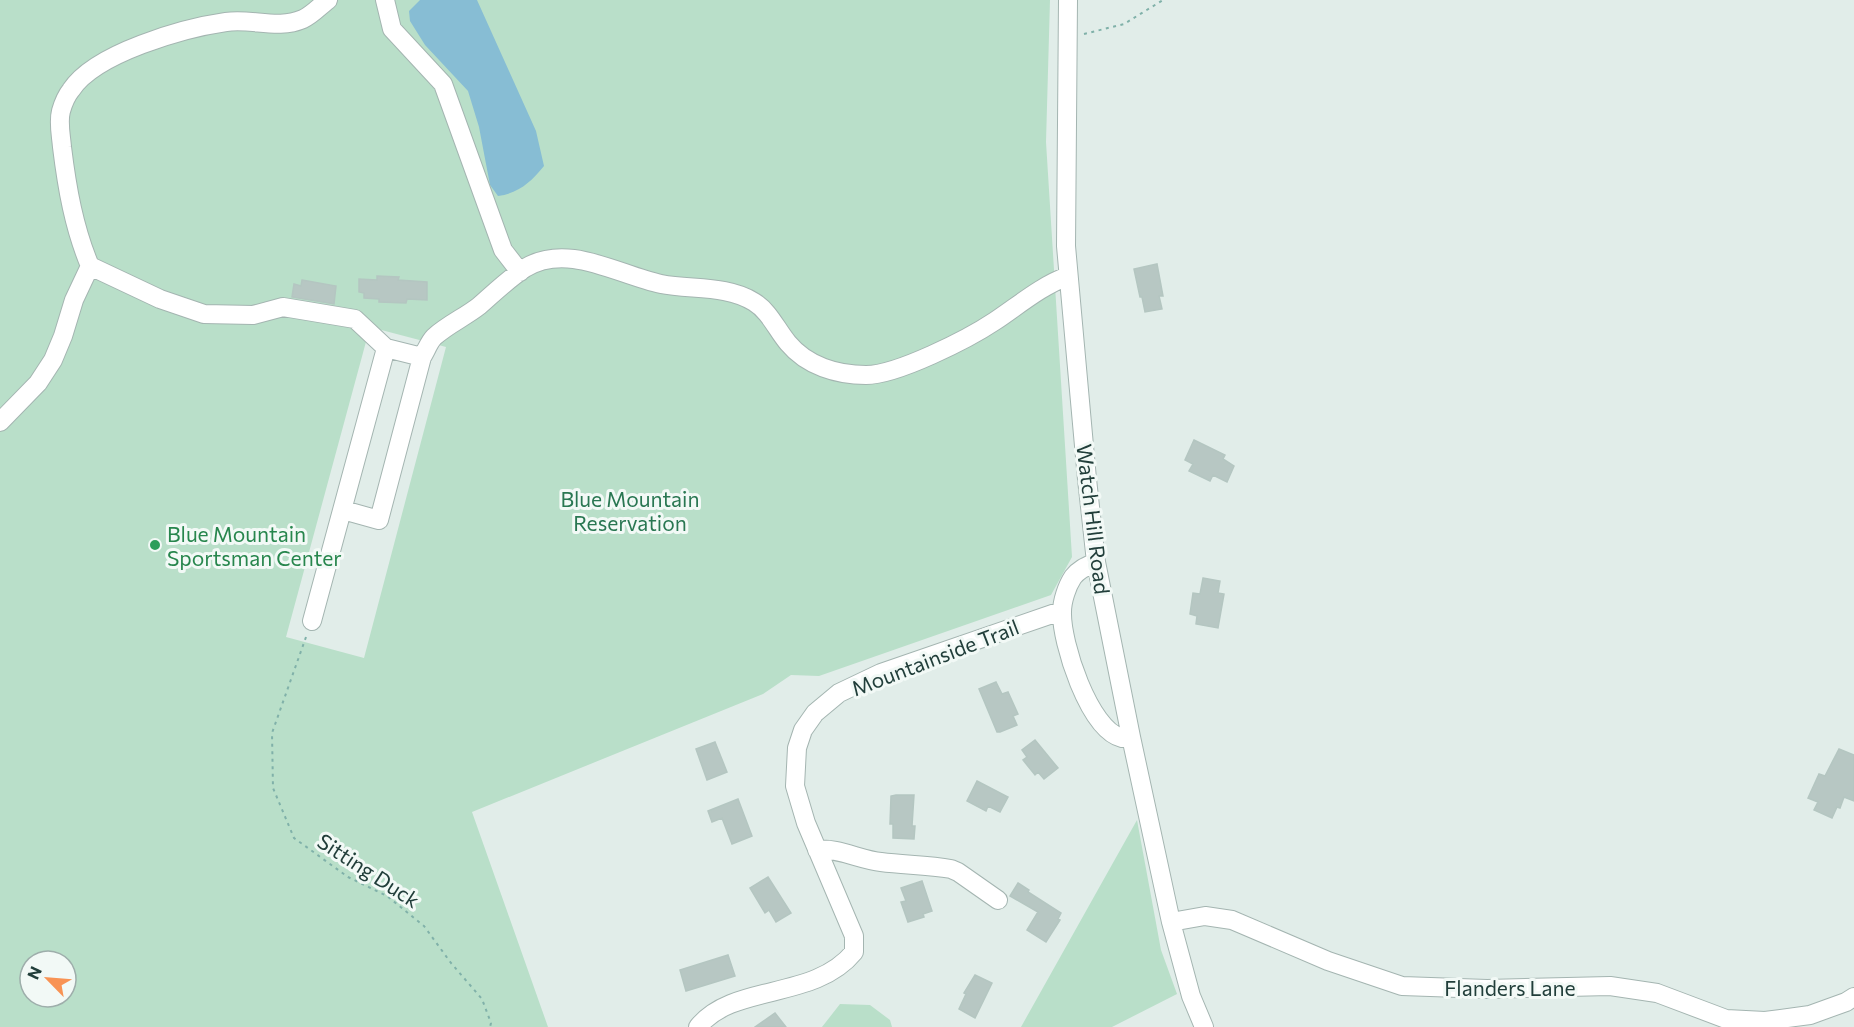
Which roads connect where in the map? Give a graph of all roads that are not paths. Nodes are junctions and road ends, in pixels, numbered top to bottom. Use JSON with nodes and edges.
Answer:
{"nodes":[{"id":1,"x":328,"y":0,"type":"edge"},
{"id":2,"x":385,"y":0,"type":"edge"},
{"id":3,"x":1068,"y":0,"type":"edge"},
{"id":4,"x":90,"y":266,"type":"junction"},
{"id":5,"x":520,"y":272,"type":"junction"},
{"id":6,"x":1068,"y":276,"type":"junction"},
{"id":7,"x":386,"y":348,"type":"junction"},
{"id":8,"x":422,"y":357,"type":"junction"},
{"id":9,"x":0,"y":422,"type":"edge"},
{"id":10,"x":343,"y":510,"type":"junction"},
{"id":11,"x":1096,"y":562,"type":"junction"},
{"id":12,"x":1061,"y":611,"type":"junction"},
{"id":13,"x":312,"y":621,"type":"road end"},
{"id":14,"x":1131,"y":737,"type":"junction"},
{"id":15,"x":818,"y":850,"type":"junction"},
{"id":16,"x":998,"y":900,"type":"dead end"},
{"id":17,"x":1171,"y":922,"type":"junction"},
{"id":18,"x":1854,"y":997,"type":"edge"},
{"id":19,"x":698,"y":1027,"type":"edge"},
{"id":20,"x":1204,"y":1027,"type":"edge"}],
"edges":[{"from":1,"to":4,"type":"street"},
{"from":2,"to":5,"type":"street"},
{"from":3,"to":6,"type":"street","name":"Watch Hill Road"},
{"from":4,"to":7,"type":"street"},
{"from":4,"to":9,"type":"street"},
{"from":5,"to":6,"type":"street"},
{"from":5,"to":8,"type":"street"},
{"from":6,"to":11,"type":"street","name":"Watch Hill Road"},
{"from":7,"to":8,"type":"street"},
{"from":7,"to":10,"type":"street"},
{"from":8,"to":10,"type":"street"},
{"from":10,"to":13,"type":"street"},
{"from":11,"to":12,"type":"street"},
{"from":11,"to":14,"type":"street","name":"Watch Hill Road"},
{"from":12,"to":14,"type":"street"},
{"from":12,"to":15,"type":"street","name":"Mountainside Trail"},
{"from":14,"to":17,"type":"street","name":"Watch Hill Road"},
{"from":15,"to":16,"type":"street"},
{"from":15,"to":19,"type":"street","name":"Mountainside Trail"},
{"from":17,"to":18,"type":"street","name":"Flanders Lane"},
{"from":17,"to":20,"type":"street","name":"Watch Hill Road"}]}
